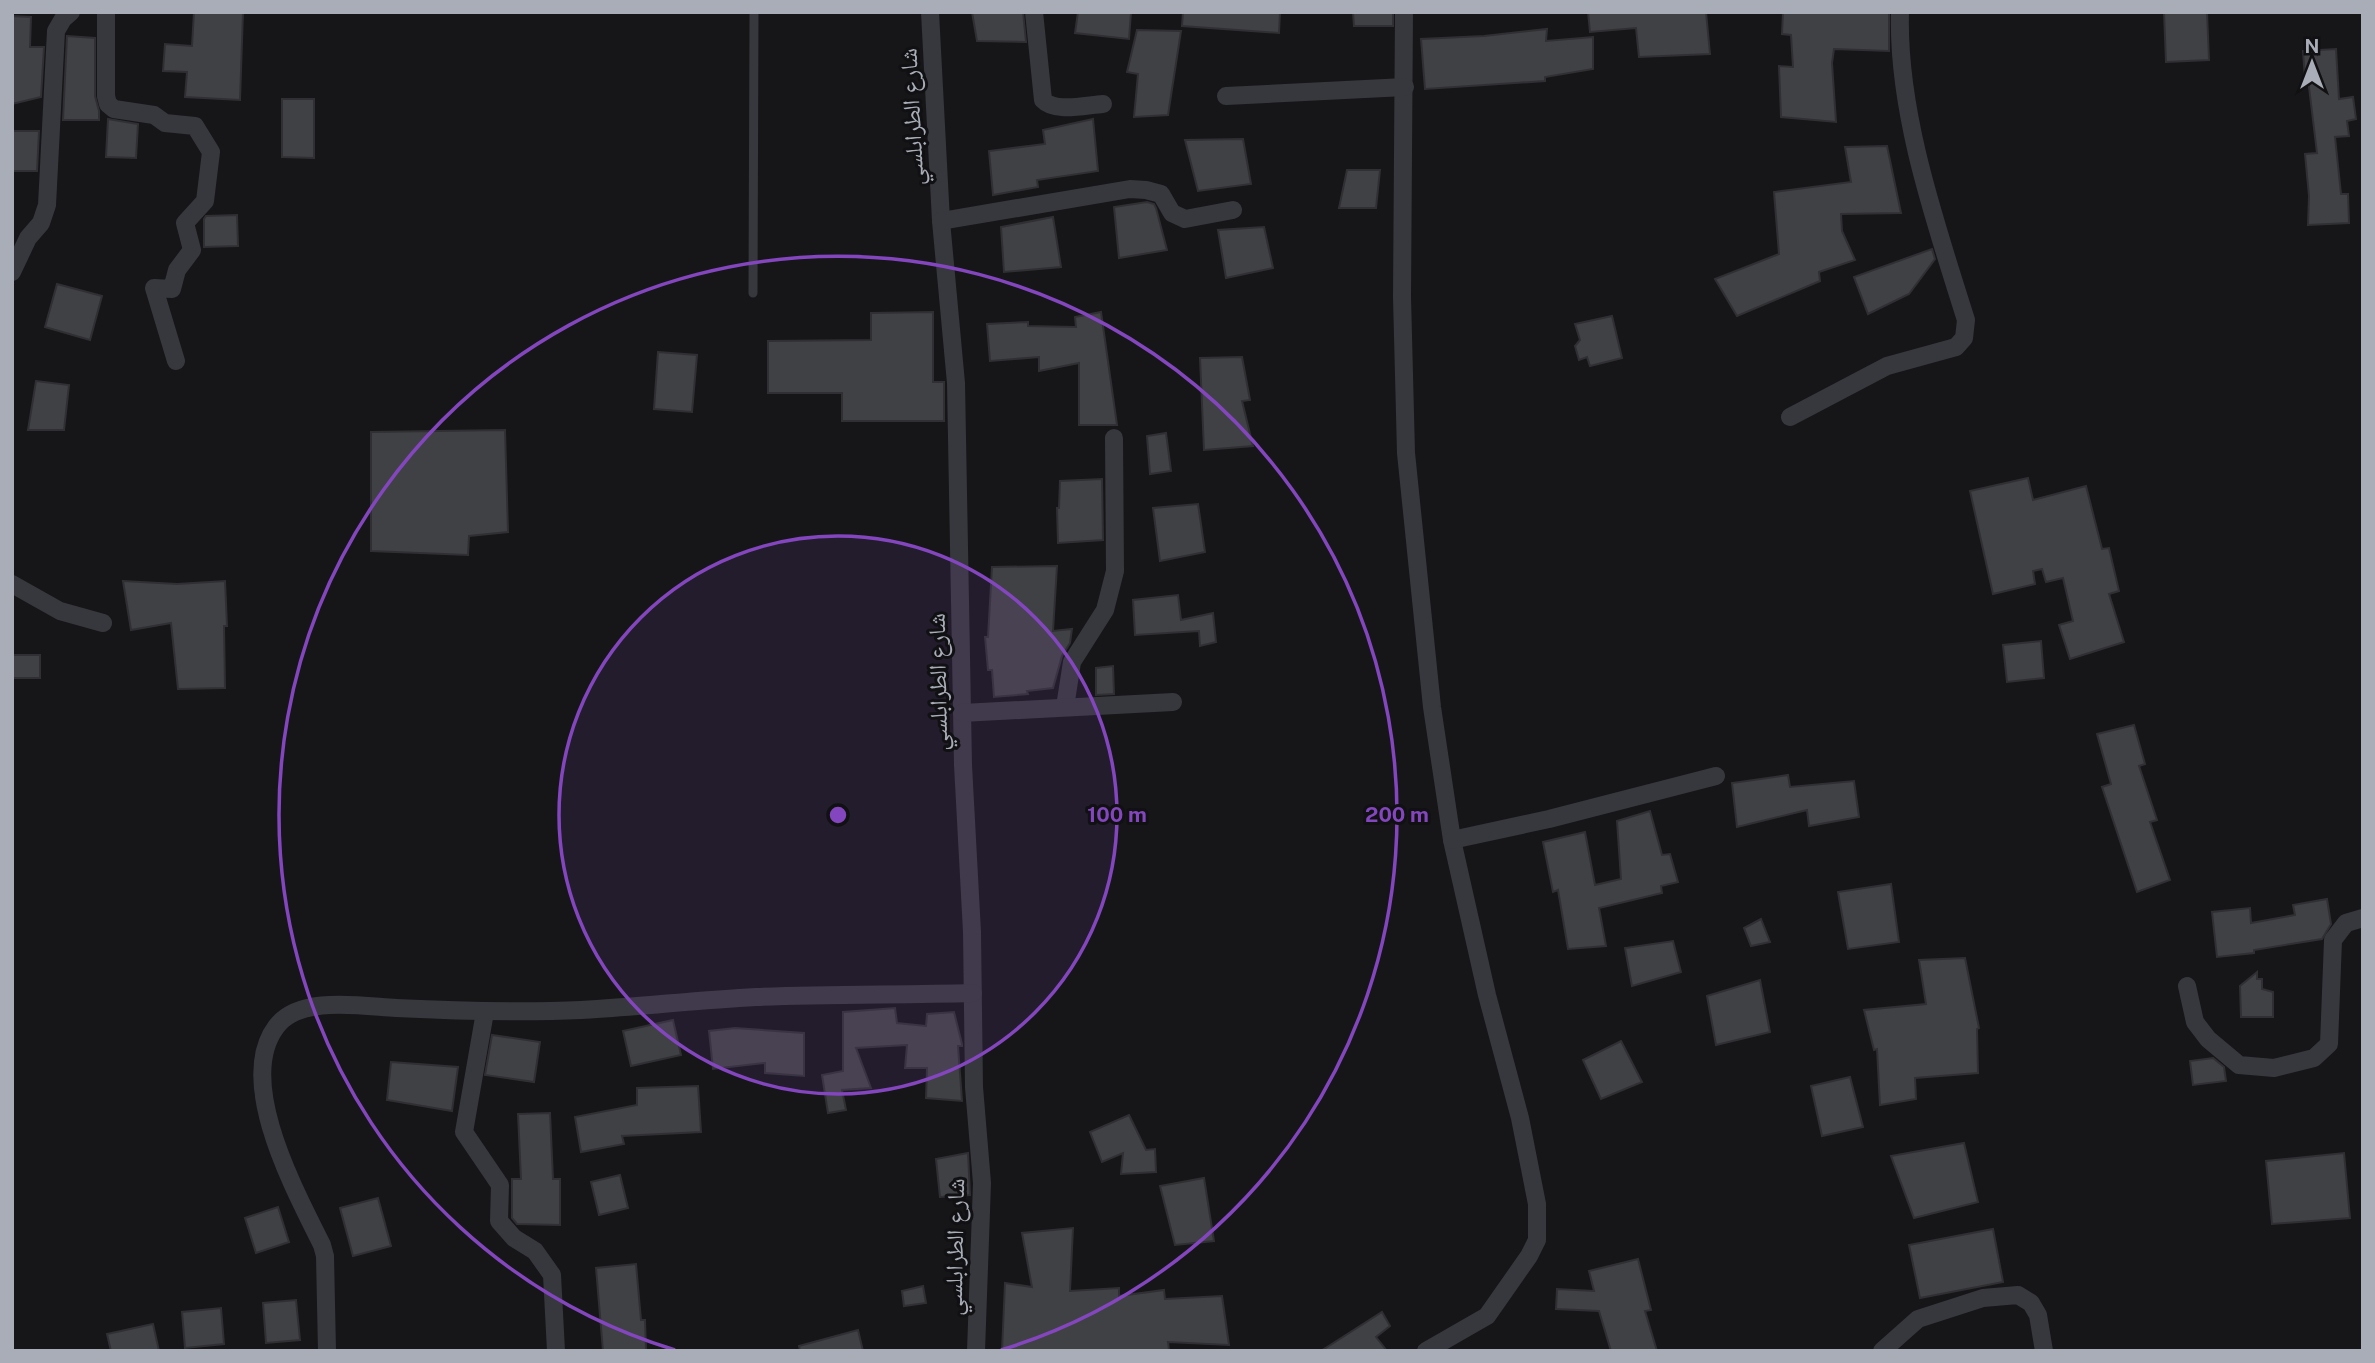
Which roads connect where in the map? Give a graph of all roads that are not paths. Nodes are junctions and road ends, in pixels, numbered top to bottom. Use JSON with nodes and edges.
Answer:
{"nodes":[{"id":1,"x":71,"y":12,"type":"edge"},
{"id":2,"x":106,"y":12,"type":"edge"},
{"id":3,"x":754,"y":12,"type":"edge"},
{"id":4,"x":930,"y":12,"type":"edge"},
{"id":5,"x":1034,"y":12,"type":"edge"},
{"id":6,"x":1404,"y":12,"type":"edge"},
{"id":7,"x":1900,"y":12,"type":"edge"},
{"id":8,"x":1405,"y":88,"type":"junction"},
{"id":9,"x":1226,"y":96,"type":"dead end"},
{"id":10,"x":1102,"y":104,"type":"dead end"},
{"id":11,"x":1233,"y":210,"type":"dead end"},
{"id":12,"x":941,"y":221,"type":"junction"},
{"id":13,"x":12,"y":272,"type":"edge"},
{"id":14,"x":753,"y":293,"type":"dead end"},
{"id":15,"x":176,"y":361,"type":"dead end"},
{"id":16,"x":1790,"y":417,"type":"dead end"},
{"id":17,"x":1114,"y":438,"type":"dead end"},
{"id":18,"x":12,"y":584,"type":"edge"},
{"id":19,"x":103,"y":623,"type":"dead end"},
{"id":20,"x":1173,"y":702,"type":"dead end"},
{"id":21,"x":1065,"y":707,"type":"junction"},
{"id":22,"x":962,"y":713,"type":"junction"},
{"id":23,"x":1716,"y":776,"type":"dead end"},
{"id":24,"x":1452,"y":839,"type":"junction"},
{"id":25,"x":2363,"y":918,"type":"edge"},
{"id":26,"x":2187,"y":986,"type":"dead end"},
{"id":27,"x":973,"y":993,"type":"junction"},
{"id":28,"x":485,"y":1012,"type":"junction"},
{"id":29,"x":327,"y":1351,"type":"edge"},
{"id":30,"x":556,"y":1351,"type":"edge"},
{"id":31,"x":976,"y":1351,"type":"edge"},
{"id":32,"x":1426,"y":1351,"type":"edge"},
{"id":33,"x":1882,"y":1351,"type":"edge"},
{"id":34,"x":2044,"y":1351,"type":"edge"}],
"edges":[{"from":1,"to":13,"type":"street"},
{"from":2,"to":15,"type":"street"},
{"from":3,"to":14,"type":"lane"},
{"from":4,"to":12,"type":"street","name":"شارع الطرابلسي"},
{"from":5,"to":10,"type":"street"},
{"from":6,"to":8,"type":"street"},
{"from":7,"to":16,"type":"street"},
{"from":8,"to":9,"type":"street"},
{"from":8,"to":24,"type":"street"},
{"from":11,"to":12,"type":"street"},
{"from":12,"to":22,"type":"street","name":"شارع الطرابلسي"},
{"from":17,"to":21,"type":"street"},
{"from":18,"to":19,"type":"street"},
{"from":20,"to":21,"type":"street"},
{"from":21,"to":22,"type":"street"},
{"from":22,"to":27,"type":"street","name":"شارع الطرابلسي"},
{"from":23,"to":24,"type":"street"},
{"from":24,"to":32,"type":"street"},
{"from":25,"to":26,"type":"street"},
{"from":27,"to":28,"type":"street"},
{"from":27,"to":31,"type":"street","name":"شارع الطرابلسي"},
{"from":28,"to":29,"type":"street"},
{"from":28,"to":30,"type":"street"},
{"from":33,"to":34,"type":"street"}]}
